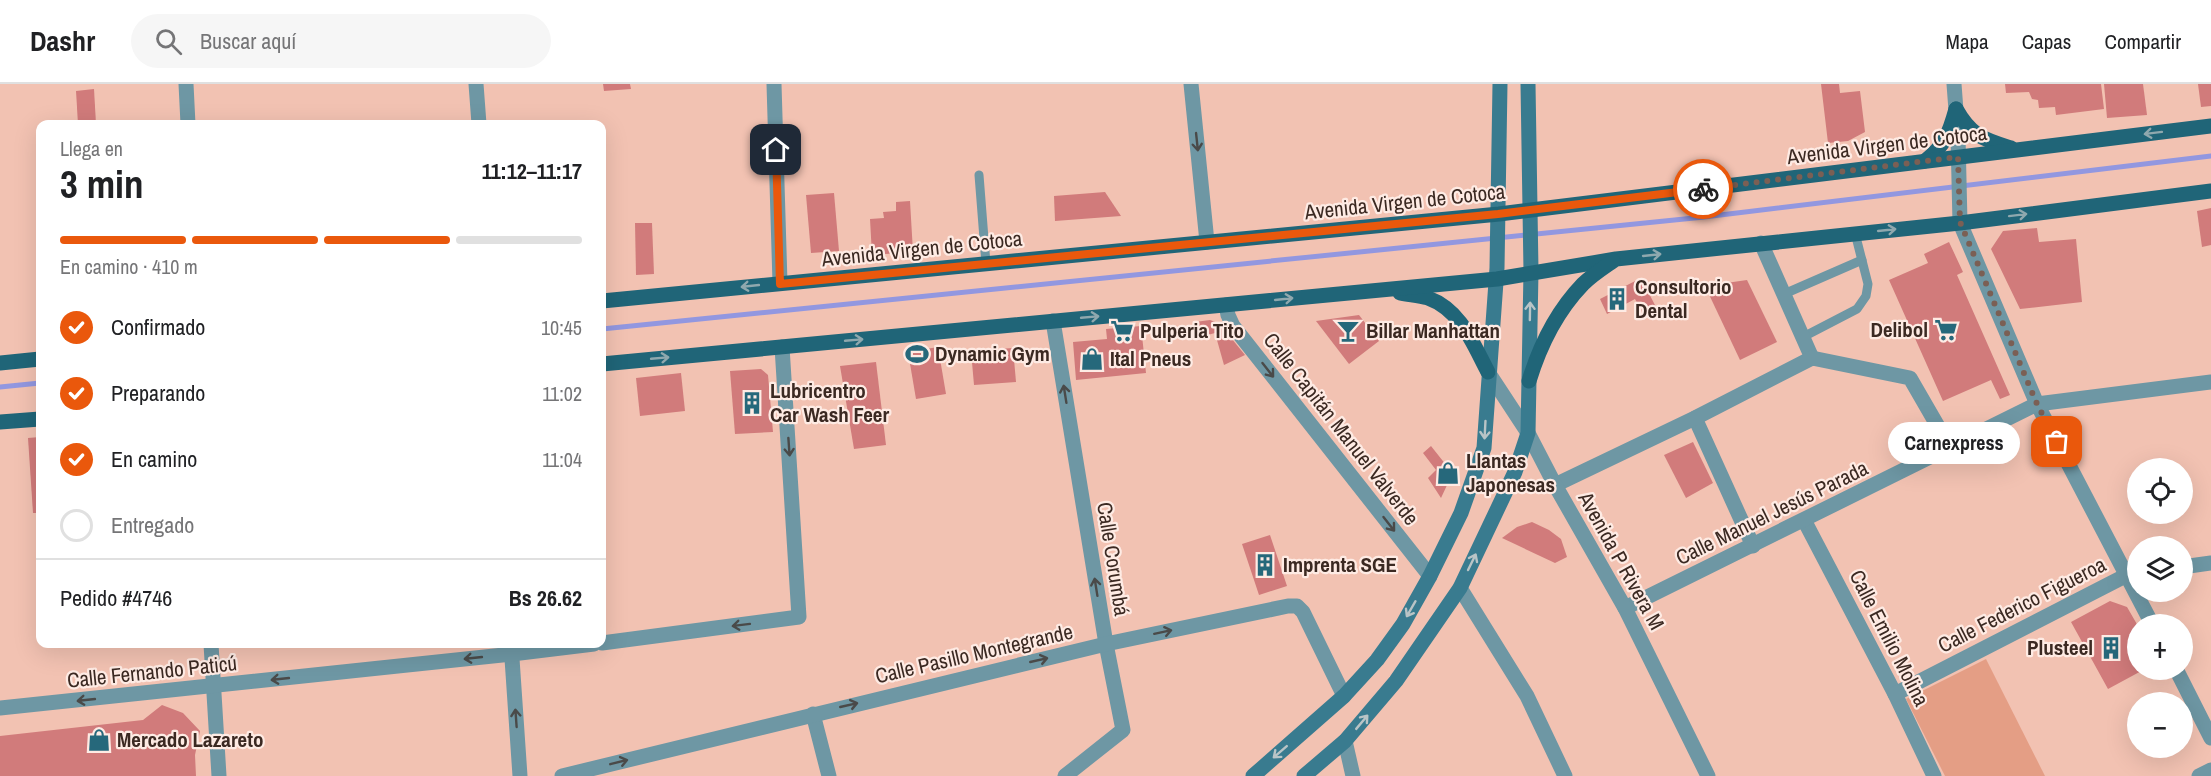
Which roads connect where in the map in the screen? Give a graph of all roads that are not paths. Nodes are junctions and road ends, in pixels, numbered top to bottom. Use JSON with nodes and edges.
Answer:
{"nodes":[{"id":1,"x":186,"y":84,"type":"edge"},
{"id":2,"x":476,"y":84,"type":"edge"},
{"id":3,"x":774,"y":84,"type":"edge"},
{"id":4,"x":1191,"y":84,"type":"edge"},
{"id":5,"x":1500,"y":84,"type":"edge"},
{"id":6,"x":1519,"y":84,"type":"edge"},
{"id":7,"x":1528,"y":84,"type":"edge"},
{"id":8,"x":1954,"y":84,"type":"edge"},
{"id":9,"x":1529,"y":106,"type":"junction"},
{"id":10,"x":1956,"y":109,"type":"junction"},
{"id":11,"x":188,"y":120,"type":"edge"},
{"id":12,"x":479,"y":120,"type":"edge"},
{"id":13,"x":2211,"y":126,"type":"edge"},
{"id":14,"x":2017,"y":150,"type":"junction"},
{"id":15,"x":1958,"y":157,"type":"junction"},
{"id":16,"x":1924,"y":162,"type":"junction"},
{"id":17,"x":979,"y":176,"type":"dead end"},
{"id":18,"x":2211,"y":191,"type":"edge"},
{"id":19,"x":1531,"y":214,"type":"junction"},
{"id":20,"x":1960,"y":217,"type":"junction"},
{"id":21,"x":1498,"y":218,"type":"junction"},
{"id":22,"x":1855,"y":234,"type":"junction"},
{"id":23,"x":1207,"y":242,"type":"junction"},
{"id":24,"x":1761,"y":243,"type":"junction"},
{"id":25,"x":1616,"y":259,"type":"junction"},
{"id":26,"x":1862,"y":260,"type":"junction"},
{"id":27,"x":986,"y":264,"type":"junction"},
{"id":28,"x":1531,"y":268,"type":"junction"},
{"id":29,"x":1497,"y":273,"type":"junction"},
{"id":30,"x":780,"y":284,"type":"junction"},
{"id":31,"x":1376,"y":290,"type":"junction"},
{"id":32,"x":1784,"y":294,"type":"junction"},
{"id":33,"x":606,"y":301,"type":"edge"},
{"id":34,"x":1226,"y":304,"type":"junction"},
{"id":35,"x":1053,"y":321,"type":"junction"},
{"id":36,"x":1803,"y":337,"type":"junction"},
{"id":37,"x":782,"y":347,"type":"junction"},
{"id":38,"x":1812,"y":358,"type":"junction"},
{"id":39,"x":36,"y":359,"type":"edge"},
{"id":40,"x":0,"y":363,"type":"edge"},
{"id":41,"x":606,"y":364,"type":"edge"},
{"id":42,"x":1488,"y":372,"type":"junction"},
{"id":43,"x":1529,"y":381,"type":"junction"},
{"id":44,"x":2211,"y":382,"type":"edge"},
{"id":45,"x":2037,"y":404,"type":"junction"},
{"id":46,"x":1695,"y":418,"type":"junction"},
{"id":47,"x":36,"y":419,"type":"edge"},
{"id":48,"x":0,"y":422,"type":"edge"},
{"id":49,"x":1528,"y":433,"type":"junction"},
{"id":50,"x":1951,"y":448,"type":"junction"},
{"id":51,"x":1555,"y":485,"type":"junction"},
{"id":52,"x":1804,"y":520,"type":"junction"},
{"id":53,"x":1753,"y":546,"type":"junction"},
{"id":54,"x":2211,"y":563,"type":"edge"},
{"id":55,"x":2127,"y":565,"type":"edge"},
{"id":56,"x":2193,"y":565,"type":"edge"},
{"id":57,"x":1430,"y":576,"type":"junction"},
{"id":58,"x":2127,"y":577,"type":"edge"},
{"id":59,"x":1460,"y":588,"type":"junction"},
{"id":60,"x":1625,"y":608,"type":"junction"},
{"id":61,"x":606,"y":642,"type":"edge"},
{"id":62,"x":1106,"y":644,"type":"junction"},
{"id":63,"x":210,"y":648,"type":"edge"},
{"id":64,"x":528,"y":648,"type":"edge"},
{"id":65,"x":511,"y":649,"type":"edge"},
{"id":66,"x":2182,"y":680,"type":"edge"},
{"id":67,"x":213,"y":687,"type":"junction"},
{"id":68,"x":1895,"y":694,"type":"junction"},
{"id":69,"x":1344,"y":696,"type":"junction"},
{"id":70,"x":0,"y":708,"type":"edge"},
{"id":71,"x":813,"y":714,"type":"junction"},
{"id":72,"x":2211,"y":738,"type":"edge"},
{"id":73,"x":1345,"y":741,"type":"junction"},
{"id":74,"x":2211,"y":770,"type":"edge"},
{"id":75,"x":1930,"y":775,"type":"edge"},
{"id":76,"x":219,"y":776,"type":"edge"},
{"id":77,"x":520,"y":776,"type":"edge"},
{"id":78,"x":562,"y":776,"type":"edge"},
{"id":79,"x":829,"y":776,"type":"edge"},
{"id":80,"x":1065,"y":776,"type":"edge"},
{"id":81,"x":1253,"y":776,"type":"edge"},
{"id":82,"x":1304,"y":776,"type":"edge"},
{"id":83,"x":1353,"y":776,"type":"edge"},
{"id":84,"x":1565,"y":776,"type":"edge"},
{"id":85,"x":1708,"y":776,"type":"edge"},
{"id":86,"x":2199,"y":776,"type":"edge"}],
"edges":[{"from":1,"to":11,"type":"street"},
{"from":2,"to":12,"type":"street"},
{"from":3,"to":30,"type":"street"},
{"from":4,"to":23,"type":"street","one_way":true},
{"from":5,"to":21,"type":"main road"},
{"from":6,"to":9,"type":"main road"},
{"from":7,"to":9,"type":"main road"},
{"from":8,"to":10,"type":"street"},
{"from":9,"to":19,"type":"main road"},
{"from":10,"to":14,"type":"main road"},
{"from":10,"to":15,"type":"street"},
{"from":10,"to":16,"type":"main road"},
{"from":13,"to":14,"type":"main road","name":"Avenida Virgen de Cotoca","one_way":true},
{"from":14,"to":15,"type":"main road","name":"Avenida Virgen de Cotoca"},
{"from":15,"to":16,"type":"main road","name":"Avenida Virgen de Cotoca"},
{"from":15,"to":20,"type":"street"},
{"from":16,"to":19,"type":"main road","name":"Avenida Virgen de Cotoca"},
{"from":17,"to":27,"type":"lane"},
{"from":20,"to":18,"type":"main road","one_way":true},
{"from":19,"to":21,"type":"main road","name":"Avenida Virgen de Cotoca"},
{"from":19,"to":28,"type":"main road"},
{"from":22,"to":20,"type":"main road","one_way":true},
{"from":20,"to":45,"type":"street"},
{"from":21,"to":23,"type":"main road","name":"Avenida Virgen de Cotoca"},
{"from":21,"to":29,"type":"main road"},
{"from":22,"to":24,"type":"main road"},
{"from":22,"to":26,"type":"lane"},
{"from":23,"to":27,"type":"main road","name":"Avenida Virgen de Cotoca"},
{"from":25,"to":24,"type":"main road","one_way":true},
{"from":24,"to":32,"type":"street"},
{"from":25,"to":28,"type":"main road"},
{"from":25,"to":43,"type":"main road"},
{"from":26,"to":32,"type":"lane"},
{"from":26,"to":36,"type":"lane"},
{"from":27,"to":30,"type":"main road","name":"Avenida Virgen de Cotoca"},
{"from":28,"to":29,"type":"main road"},
{"from":43,"to":28,"type":"main road","one_way":true},
{"from":29,"to":31,"type":"main road"},
{"from":29,"to":42,"type":"main road"},
{"from":30,"to":33,"type":"main road","name":"Avenida Virgen de Cotoca","one_way":true},
{"from":34,"to":31,"type":"main road","one_way":true},
{"from":31,"to":42,"type":"main road"},
{"from":32,"to":36,"type":"street"},
{"from":35,"to":34,"type":"main road","one_way":true},
{"from":34,"to":57,"type":"street","name":"Calle Capitán Manuel Valverde","one_way":true},
{"from":37,"to":35,"type":"main road","one_way":true},
{"from":62,"to":35,"type":"street","name":"Calle Corumbá","one_way":true},
{"from":36,"to":38,"type":"street"},
{"from":41,"to":37,"type":"main road","one_way":true},
{"from":37,"to":61,"type":"street","one_way":true},
{"from":38,"to":46,"type":"street"},
{"from":38,"to":50,"type":"street"},
{"from":39,"to":40,"type":"main road"},
{"from":42,"to":49,"type":"street","name":"Avenida P Rivera M"},
{"from":42,"to":57,"type":"main road","one_way":true},
{"from":43,"to":49,"type":"main road"},
{"from":44,"to":45,"type":"street","name":"Calle Manuel Jesús Parada"},
{"from":45,"to":50,"type":"street","name":"Calle Manuel Jesús Parada"},
{"from":45,"to":55,"type":"street"},
{"from":46,"to":51,"type":"street"},
{"from":46,"to":53,"type":"street"},
{"from":47,"to":48,"type":"main road"},
{"from":49,"to":51,"type":"street","name":"Avenida P Rivera M"},
{"from":59,"to":49,"type":"main road","one_way":true},
{"from":50,"to":52,"type":"street","name":"Calle Manuel Jesús Parada"},
{"from":51,"to":60,"type":"street","name":"Avenida P Rivera M"},
{"from":52,"to":53,"type":"street","name":"Calle Manuel Jesús Parada"},
{"from":52,"to":68,"type":"street","name":"Calle Emilio Molina"},
{"from":53,"to":60,"type":"street","name":"Calle Manuel Jesús Parada"},
{"from":54,"to":56,"type":"street"},
{"from":57,"to":69,"type":"main road","one_way":true},
{"from":58,"to":68,"type":"street","name":"Calle Federico Figueroa"},
{"from":73,"to":59,"type":"main road","one_way":true},
{"from":59,"to":84,"type":"street"},
{"from":60,"to":85,"type":"street","name":"Avenida P Rivera M"},
{"from":62,"to":69,"type":"street","name":"Calle Pasillo Montegrande","one_way":true},
{"from":71,"to":62,"type":"street","name":"Calle Pasillo Montegrande","one_way":true},
{"from":62,"to":80,"type":"street","name":"Calle Corumbá"},
{"from":63,"to":67,"type":"street"},
{"from":64,"to":65,"type":"street","name":"Calle Fernando Paticú"},
{"from":65,"to":67,"type":"street","name":"Calle Fernando Paticú","one_way":true},
{"from":77,"to":65,"type":"street","one_way":true},
{"from":66,"to":72,"type":"street"},
{"from":67,"to":70,"type":"street","name":"Calle Fernando Paticú","one_way":true},
{"from":67,"to":76,"type":"street"},
{"from":68,"to":75,"type":"street","name":"Calle Emilio Molina"},
{"from":69,"to":81,"type":"main road","one_way":true},
{"from":78,"to":71,"type":"street","name":"Calle Pasillo Montegrande","one_way":true},
{"from":71,"to":79,"type":"street"},
{"from":73,"to":82,"type":"main road"},
{"from":73,"to":83,"type":"street"},
{"from":74,"to":86,"type":"street"}]}
